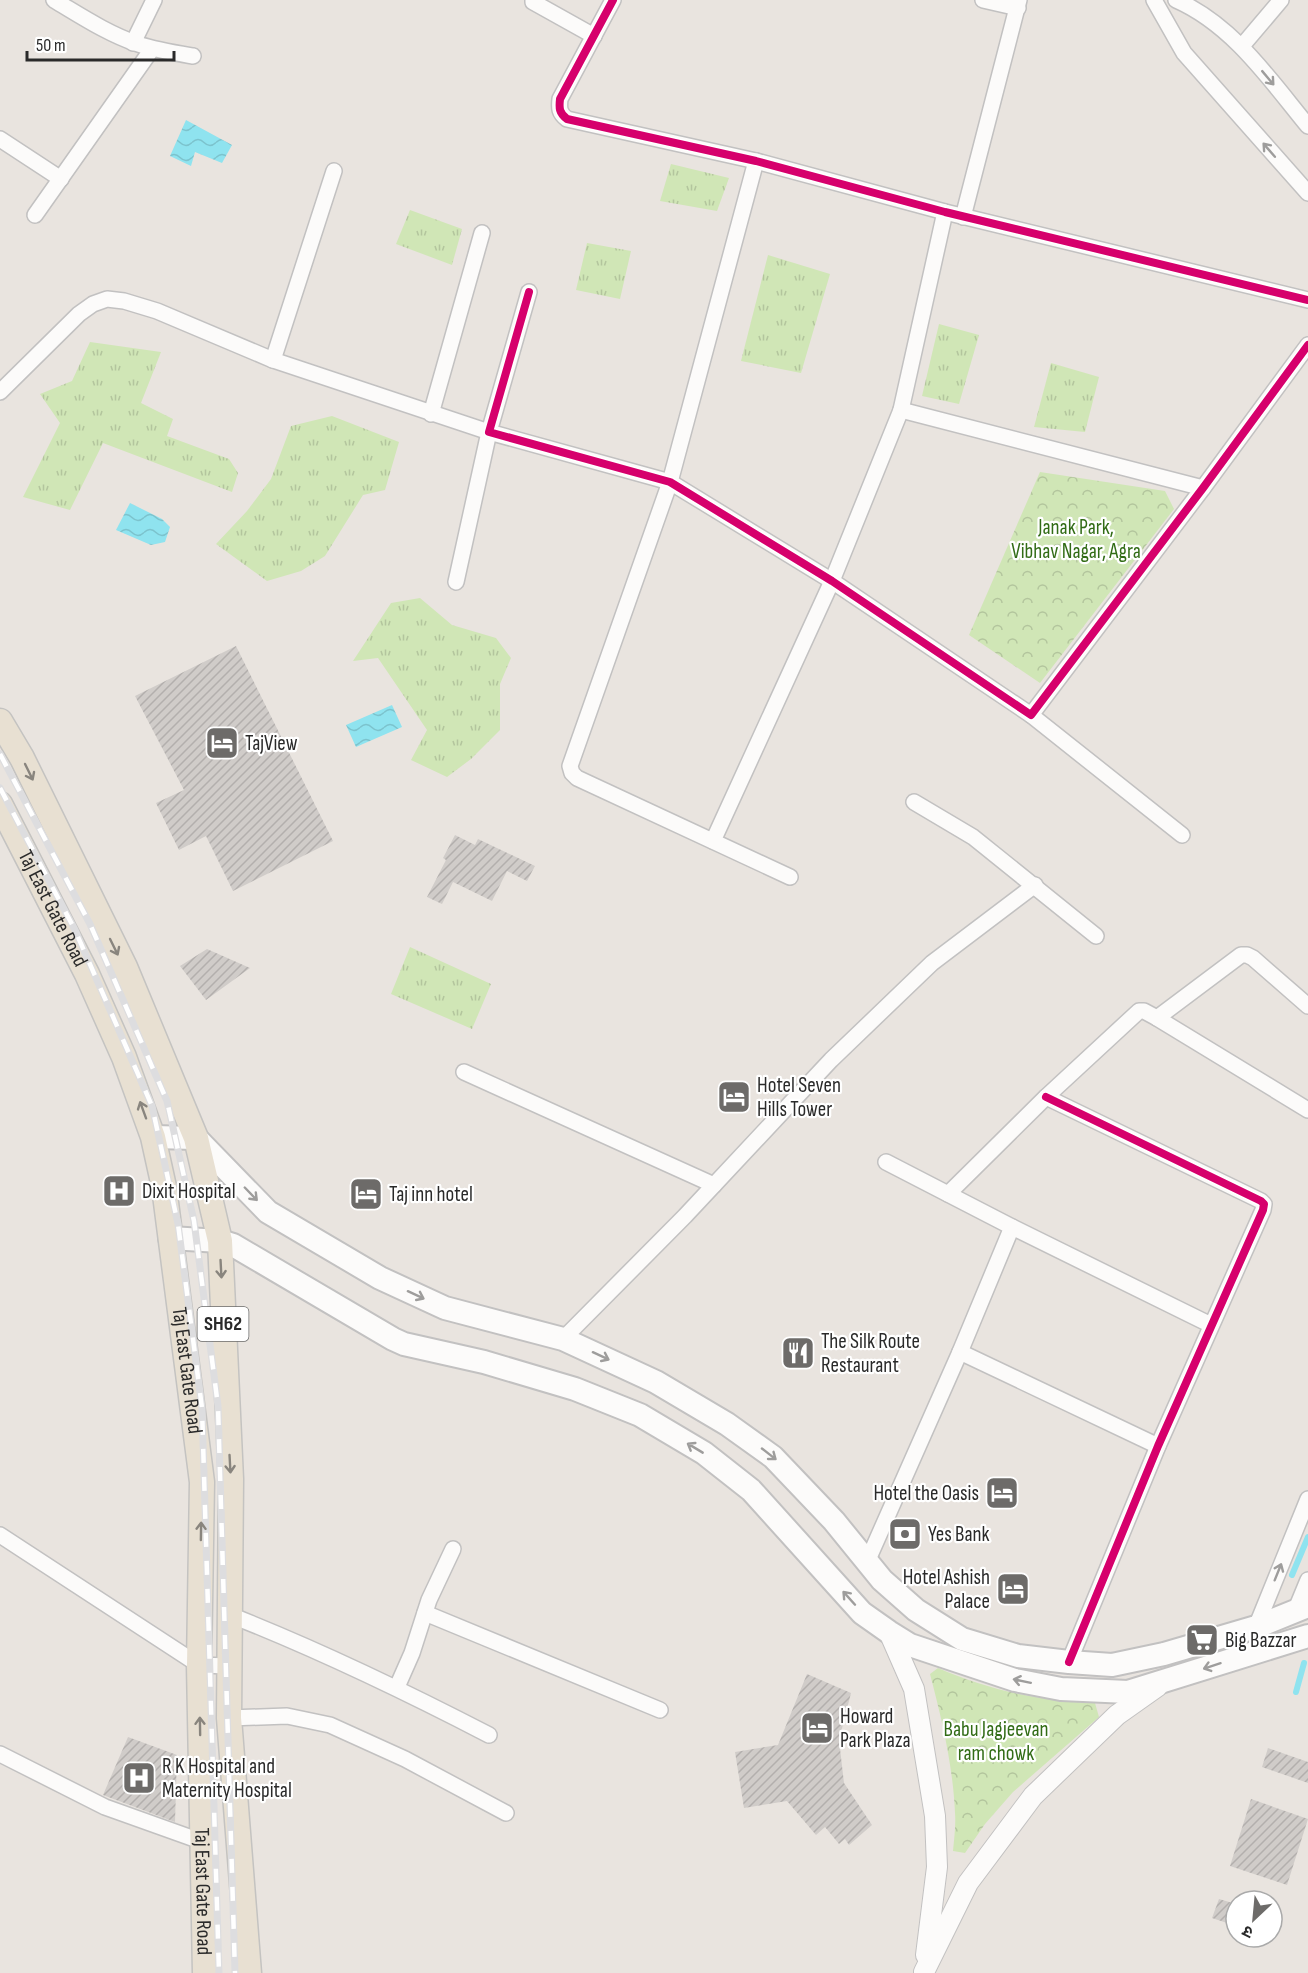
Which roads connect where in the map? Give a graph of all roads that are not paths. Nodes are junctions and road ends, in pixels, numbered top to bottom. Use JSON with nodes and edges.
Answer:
{"nodes":[{"id":1,"x":54,"y":0,"type":"edge"},
{"id":2,"x":154,"y":0,"type":"edge"},
{"id":3,"x":533,"y":0,"type":"edge"},
{"id":4,"x":613,"y":0,"type":"edge"},
{"id":5,"x":983,"y":0,"type":"edge"},
{"id":6,"x":1154,"y":0,"type":"edge"},
{"id":7,"x":1176,"y":0,"type":"edge"},
{"id":8,"x":1281,"y":0,"type":"edge"},
{"id":9,"x":1018,"y":4,"type":"edge"},
{"id":10,"x":594,"y":36,"type":"junction"},
{"id":11,"x":133,"y":43,"type":"junction"},
{"id":12,"x":1242,"y":46,"type":"junction"},
{"id":13,"x":152,"y":49,"type":"junction"},
{"id":14,"x":193,"y":56,"type":"dead end"},
{"id":15,"x":1308,"y":126,"type":"edge"},
{"id":16,"x":0,"y":139,"type":"edge"},
{"id":17,"x":756,"y":161,"type":"junction"},
{"id":18,"x":334,"y":171,"type":"dead end"},
{"id":19,"x":61,"y":179,"type":"junction"},
{"id":20,"x":1308,"y":193,"type":"edge"},
{"id":21,"x":945,"y":212,"type":"junction"},
{"id":22,"x":35,"y":215,"type":"dead end"},
{"id":23,"x":963,"y":217,"type":"junction"},
{"id":24,"x":482,"y":233,"type":"dead end"},
{"id":25,"x":529,"y":292,"type":"dead end"},
{"id":26,"x":1308,"y":300,"type":"edge"},
{"id":27,"x":1308,"y":345,"type":"edge"},
{"id":28,"x":273,"y":360,"type":"junction"},
{"id":29,"x":0,"y":392,"type":"edge"},
{"id":30,"x":901,"y":410,"type":"junction"},
{"id":31,"x":431,"y":414,"type":"junction"},
{"id":32,"x":489,"y":432,"type":"junction"},
{"id":33,"x":670,"y":482,"type":"junction"},
{"id":34,"x":1203,"y":489,"type":"junction"},
{"id":35,"x":832,"y":581,"type":"junction"},
{"id":36,"x":456,"y":582,"type":"dead end"},
{"id":37,"x":1031,"y":715,"type":"junction"},
{"id":38,"x":0,"y":721,"type":"edge"},
{"id":39,"x":914,"y":802,"type":"dead end"},
{"id":40,"x":0,"y":804,"type":"edge"},
{"id":41,"x":1182,"y":835,"type":"dead end"},
{"id":42,"x":713,"y":842,"type":"junction"},
{"id":43,"x":790,"y":877,"type":"dead end"},
{"id":44,"x":1035,"y":885,"type":"junction"},
{"id":45,"x":1096,"y":936,"type":"dead end"},
{"id":46,"x":1308,"y":1006,"type":"edge"},
{"id":47,"x":1157,"y":1018,"type":"junction"},
{"id":48,"x":464,"y":1072,"type":"dead end"},
{"id":49,"x":1046,"y":1097,"type":"junction"},
{"id":50,"x":1308,"y":1110,"type":"edge"},
{"id":51,"x":153,"y":1137,"type":"junction"},
{"id":52,"x":196,"y":1138,"type":"junction"},
{"id":53,"x":886,"y":1162,"type":"dead end"},
{"id":54,"x":714,"y":1185,"type":"junction"},
{"id":55,"x":948,"y":1194,"type":"junction"},
{"id":56,"x":1012,"y":1227,"type":"junction"},
{"id":57,"x":170,"y":1238,"type":"junction"},
{"id":58,"x":219,"y":1241,"type":"junction"},
{"id":59,"x":1211,"y":1325,"type":"junction"},
{"id":60,"x":563,"y":1339,"type":"junction"},
{"id":61,"x":960,"y":1352,"type":"junction"},
{"id":62,"x":1158,"y":1446,"type":"junction"},
{"id":63,"x":1308,"y":1498,"type":"edge"},
{"id":64,"x":0,"y":1535,"type":"edge"},
{"id":65,"x":453,"y":1549,"type":"dead end"},
{"id":66,"x":867,"y":1562,"type":"junction"},
{"id":67,"x":1308,"y":1580,"type":"edge"},
{"id":68,"x":1302,"y":1608,"type":"edge"},
{"id":69,"x":425,"y":1613,"type":"junction"},
{"id":70,"x":230,"y":1615,"type":"junction"},
{"id":71,"x":1256,"y":1627,"type":"junction"},
{"id":72,"x":889,"y":1632,"type":"junction"},
{"id":73,"x":1308,"y":1636,"type":"edge"},
{"id":74,"x":1069,"y":1662,"type":"junction"},
{"id":75,"x":199,"y":1665,"type":"junction"},
{"id":76,"x":229,"y":1666,"type":"junction"},
{"id":77,"x":1164,"y":1682,"type":"junction"},
{"id":78,"x":397,"y":1687,"type":"junction"},
{"id":79,"x":660,"y":1710,"type":"dead end"},
{"id":80,"x":229,"y":1718,"type":"junction"},
{"id":81,"x":489,"y":1735,"type":"dead end"},
{"id":82,"x":0,"y":1754,"type":"edge"},
{"id":83,"x":506,"y":1813,"type":"dead end"},
{"id":84,"x":203,"y":1842,"type":"junction"},
{"id":85,"x":205,"y":1973,"type":"edge"},
{"id":86,"x":249,"y":1973,"type":"edge"},
{"id":87,"x":924,"y":1973,"type":"edge"}],
"edges":[{"from":1,"to":11,"type":"street"},
{"from":2,"to":11,"type":"street"},
{"from":3,"to":10,"type":"street"},
{"from":4,"to":10,"type":"street"},
{"from":5,"to":9,"type":"street"},
{"from":20,"to":6,"type":"street","one_way":true},
{"from":7,"to":12,"type":"street"},
{"from":8,"to":12,"type":"street"},
{"from":9,"to":23,"type":"street"},
{"from":10,"to":17,"type":"street"},
{"from":11,"to":13,"type":"street"},
{"from":12,"to":15,"type":"street","one_way":true},
{"from":13,"to":14,"type":"street"},
{"from":13,"to":19,"type":"street"},
{"from":16,"to":19,"type":"street"},
{"from":17,"to":21,"type":"street"},
{"from":17,"to":33,"type":"street"},
{"from":18,"to":28,"type":"street"},
{"from":19,"to":22,"type":"street"},
{"from":21,"to":23,"type":"street"},
{"from":21,"to":30,"type":"street"},
{"from":23,"to":26,"type":"street"},
{"from":24,"to":31,"type":"street"},
{"from":25,"to":32,"type":"street"},
{"from":27,"to":34,"type":"street"},
{"from":28,"to":29,"type":"street"},
{"from":28,"to":31,"type":"street"},
{"from":30,"to":34,"type":"street"},
{"from":30,"to":35,"type":"street"},
{"from":31,"to":32,"type":"street"},
{"from":32,"to":33,"type":"street"},
{"from":32,"to":36,"type":"street"},
{"from":33,"to":35,"type":"street"},
{"from":33,"to":42,"type":"street"},
{"from":34,"to":37,"type":"street"},
{"from":35,"to":37,"type":"street"},
{"from":35,"to":42,"type":"street"},
{"from":37,"to":41,"type":"street"},
{"from":38,"to":52,"type":"main road","number":"SH62","one_way":true},
{"from":39,"to":44,"type":"street"},
{"from":51,"to":40,"type":"main road","name":"Taj East Gate Road","number":"SH62","one_way":true},
{"from":42,"to":43,"type":"street"},
{"from":44,"to":45,"type":"street"},
{"from":44,"to":54,"type":"street"},
{"from":46,"to":47,"type":"street"},
{"from":47,"to":49,"type":"street"},
{"from":47,"to":50,"type":"street"},
{"from":48,"to":54,"type":"street"},
{"from":49,"to":55,"type":"street"},
{"from":49,"to":59,"type":"street"},
{"from":51,"to":52,"type":"main road"},
{"from":51,"to":57,"type":"main road","name":"Taj East Gate Road","number":"SH62"},
{"from":52,"to":58,"type":"main road","number":"SH62"},
{"from":52,"to":60,"type":"main road","one_way":true},
{"from":53,"to":55,"type":"street"},
{"from":54,"to":60,"type":"street"},
{"from":55,"to":56,"type":"street"},
{"from":56,"to":59,"type":"street"},
{"from":56,"to":61,"type":"street"},
{"from":57,"to":58,"type":"main road"},
{"from":75,"to":57,"type":"main road","name":"Taj East Gate Road","number":"SH62","one_way":true},
{"from":58,"to":70,"type":"main road","number":"SH62","one_way":true},
{"from":72,"to":58,"type":"main road","one_way":true},
{"from":59,"to":62,"type":"street"},
{"from":60,"to":66,"type":"main road","one_way":true},
{"from":61,"to":62,"type":"street"},
{"from":61,"to":66,"type":"street"},
{"from":62,"to":74,"type":"street"},
{"from":71,"to":63,"type":"street","one_way":true},
{"from":64,"to":75,"type":"street"},
{"from":65,"to":69,"type":"street"},
{"from":66,"to":74,"type":"main road"},
{"from":67,"to":68,"type":"street"},
{"from":68,"to":71,"type":"main road"},
{"from":69,"to":78,"type":"street"},
{"from":69,"to":79,"type":"street"},
{"from":70,"to":76,"type":"main road","number":"SH62"},
{"from":70,"to":78,"type":"street"},
{"from":71,"to":74,"type":"main road"},
{"from":77,"to":72,"type":"main road","one_way":true},
{"from":72,"to":87,"type":"street"},
{"from":73,"to":77,"type":"main road","one_way":true},
{"from":75,"to":76,"type":"street"},
{"from":84,"to":75,"type":"main road","name":"Taj East Gate Road","number":"SH62","one_way":true},
{"from":76,"to":80,"type":"main road","number":"SH62"},
{"from":77,"to":87,"type":"street"},
{"from":78,"to":81,"type":"street"},
{"from":80,"to":83,"type":"street"},
{"from":80,"to":86,"type":"main road","number":"SH62"},
{"from":82,"to":84,"type":"street"},
{"from":84,"to":85,"type":"main road","name":"Taj East Gate Road","number":"SH62"}]}
